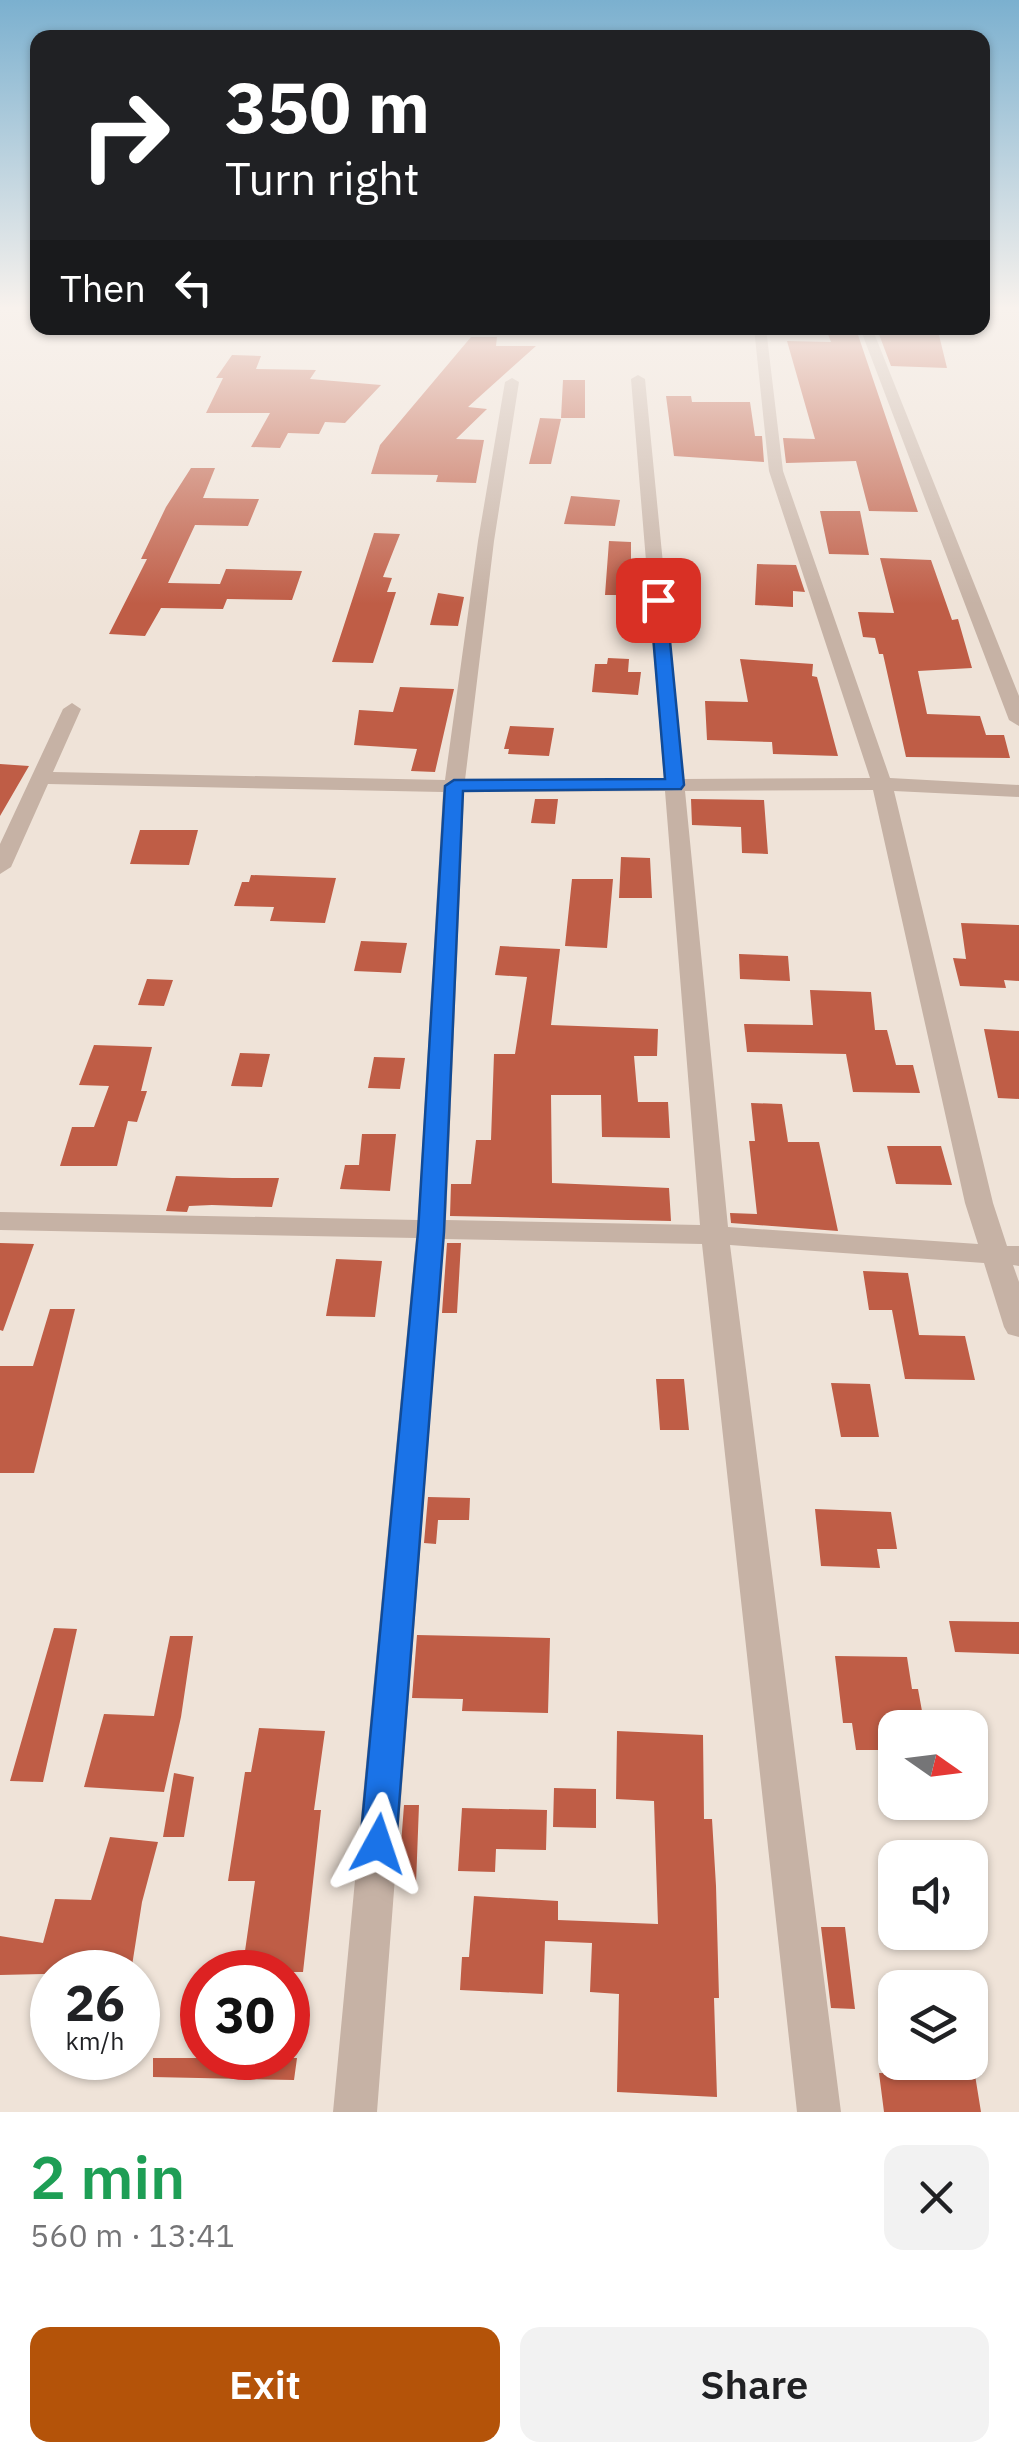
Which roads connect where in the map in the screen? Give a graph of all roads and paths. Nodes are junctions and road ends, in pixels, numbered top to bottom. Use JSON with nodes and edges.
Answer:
{"nodes":[{"id":1,"x":508,"y":407,"type":"edge"},
{"id":2,"x":641,"y":407,"type":"edge"},
{"id":3,"x":769,"y":407,"type":"edge"},
{"id":4,"x":897,"y":407,"type":"edge"},
{"id":5,"x":72,"y":709,"type":"dead end"},
{"id":6,"x":1019,"y":720,"type":"edge"},
{"id":7,"x":41,"y":778,"type":"junction"},
{"id":8,"x":882,"y":784,"type":"junction"},
{"id":9,"x":675,"y":785,"type":"junction"},
{"id":10,"x":454,"y":786,"type":"junction"},
{"id":11,"x":1019,"y":791,"type":"edge"},
{"id":12,"x":0,"y":867,"type":"edge"},
{"id":13,"x":0,"y":1221,"type":"edge"},
{"id":14,"x":431,"y":1232,"type":"junction"},
{"id":15,"x":715,"y":1235,"type":"junction"},
{"id":16,"x":1009,"y":1256,"type":"edge"},
{"id":17,"x":1019,"y":1327,"type":"edge"},
{"id":18,"x":355,"y":2112,"type":"edge"},
{"id":19,"x":819,"y":2112,"type":"edge"}],
"edges":[{"from":1,"to":10,"type":"street"},
{"from":2,"to":9,"type":"street"},
{"from":3,"to":8,"type":"street"},
{"from":4,"to":6,"type":"street"},
{"from":5,"to":7,"type":"street"},
{"from":7,"to":10,"type":"street"},
{"from":7,"to":12,"type":"street"},
{"from":8,"to":9,"type":"street"},
{"from":8,"to":11,"type":"street"},
{"from":8,"to":16,"type":"street"},
{"from":9,"to":10,"type":"street"},
{"from":9,"to":15,"type":"street"},
{"from":10,"to":14,"type":"street"},
{"from":13,"to":14,"type":"street"},
{"from":14,"to":15,"type":"street"},
{"from":14,"to":18,"type":"street"},
{"from":15,"to":16,"type":"street"},
{"from":15,"to":19,"type":"street"},
{"from":16,"to":17,"type":"street"}]}
